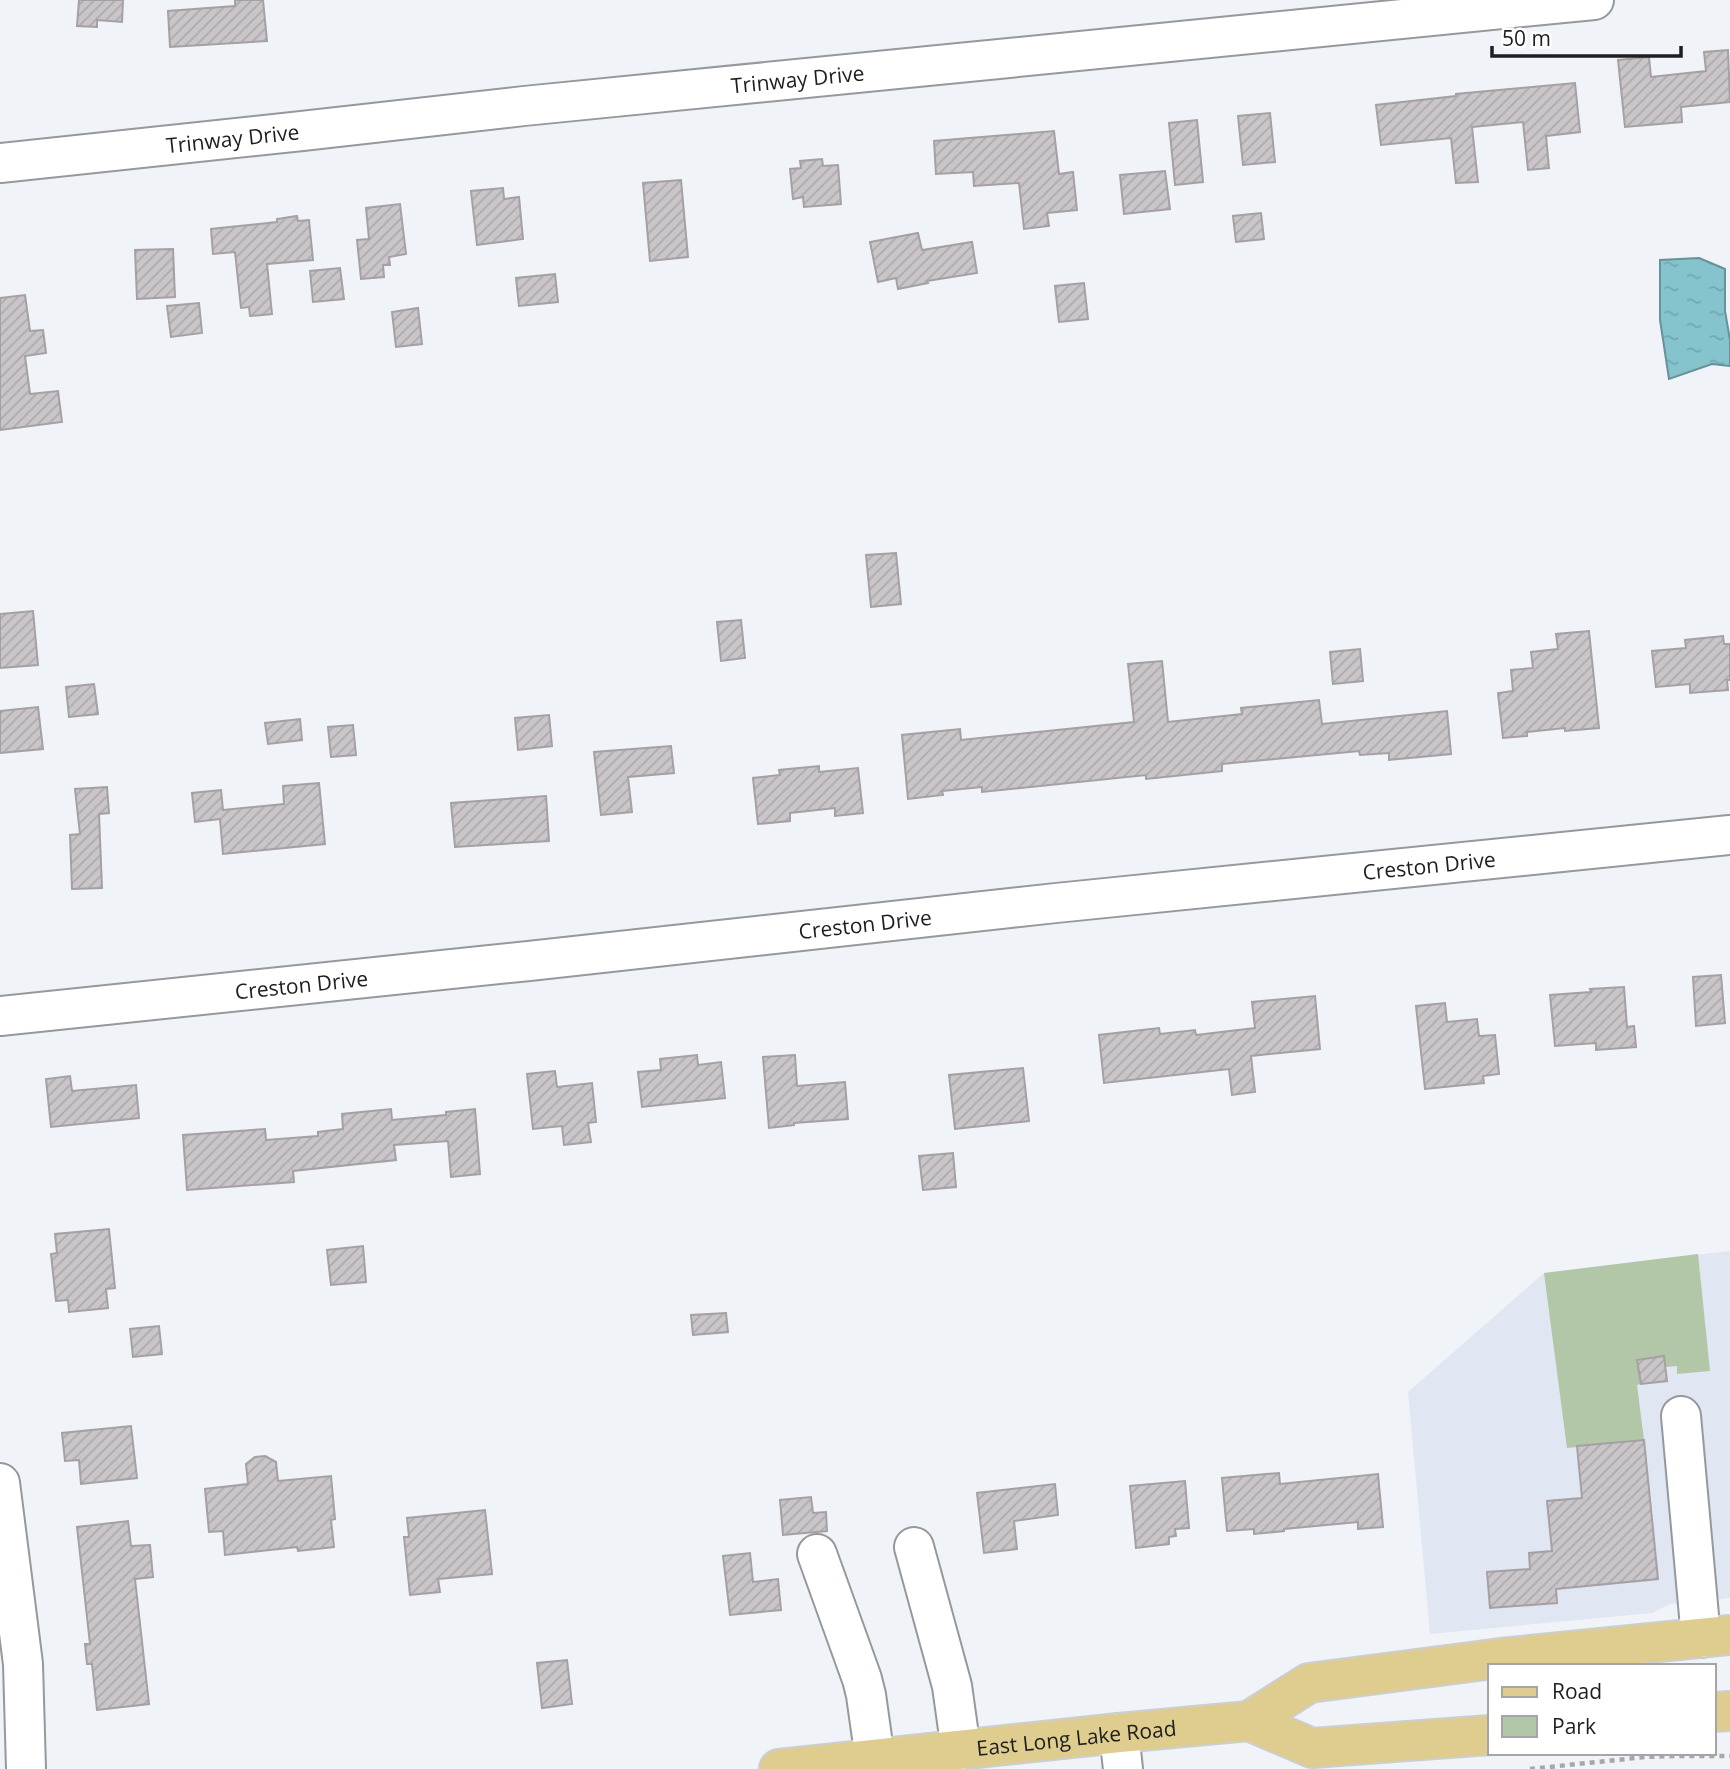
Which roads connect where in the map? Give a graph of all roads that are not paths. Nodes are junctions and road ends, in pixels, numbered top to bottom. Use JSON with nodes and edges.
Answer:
{"nodes":[{"id":1,"x":1594,"y":0,"type":"edge"},
{"id":2,"x":0,"y":163,"type":"edge"},
{"id":3,"x":1730,"y":835,"type":"edge"},
{"id":4,"x":0,"y":1016,"type":"edge"},
{"id":5,"x":1681,"y":1416,"type":"dead end"},
{"id":6,"x":0,"y":1483,"type":"edge"},
{"id":7,"x":914,"y":1547,"type":"dead end"},
{"id":8,"x":817,"y":1554,"type":"dead end"},
{"id":9,"x":1716,"y":1637,"type":"edge"},
{"id":10,"x":1519,"y":1661,"type":"edge"},
{"id":11,"x":1488,"y":1664,"type":"edge"},
{"id":12,"x":1490,"y":1664,"type":"edge"},
{"id":13,"x":1248,"y":1721,"type":"junction"},
{"id":14,"x":1488,"y":1735,"type":"edge"},
{"id":15,"x":961,"y":1750,"type":"junction"},
{"id":16,"x":1121,"y":1751,"type":"edge"},
{"id":17,"x":891,"y":1761,"type":"edge"},
{"id":18,"x":26,"y":1769,"type":"edge"},
{"id":19,"x":779,"y":1769,"type":"edge"}],
"edges":[{"from":1,"to":2,"type":"street","name":"Trinway Drive"},
{"from":3,"to":4,"type":"street","name":"Creston Drive"},
{"from":5,"to":9,"type":"street"},
{"from":6,"to":18,"type":"street"},
{"from":7,"to":15,"type":"street"},
{"from":8,"to":17,"type":"street"},
{"from":9,"to":10,"type":"main road","name":"East Long Lake Road"},
{"from":10,"to":12,"type":"main road","name":"East Long Lake Road"},
{"from":11,"to":13,"type":"main road","name":"East Long Lake Road"},
{"from":13,"to":14,"type":"main road","name":"East Long Lake Road"},
{"from":13,"to":16,"type":"main road","name":"East Long Lake Road"},
{"from":15,"to":16,"type":"main road","name":"East Long Lake Road"},
{"from":15,"to":17,"type":"main road","name":"East Long Lake Road"},
{"from":17,"to":19,"type":"main road","name":"East Long Lake Road"}]}
